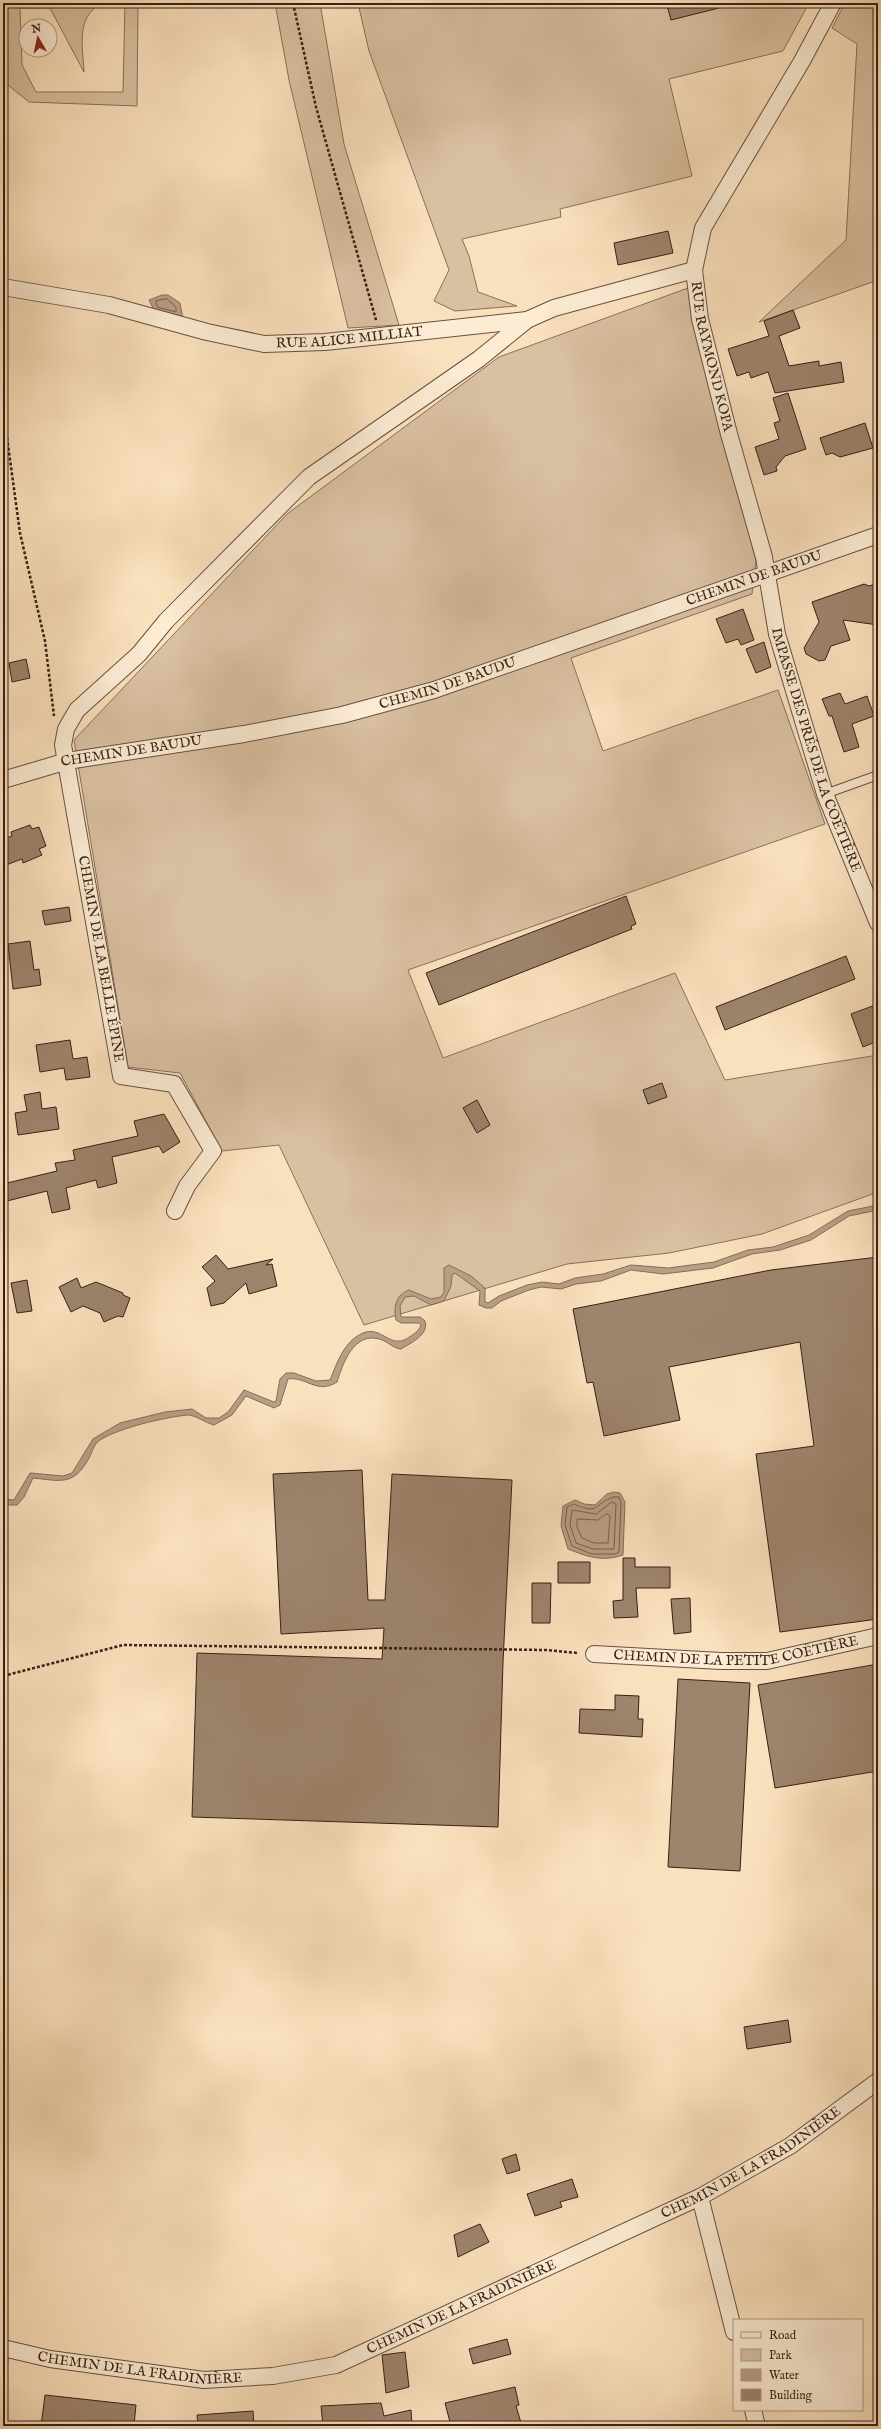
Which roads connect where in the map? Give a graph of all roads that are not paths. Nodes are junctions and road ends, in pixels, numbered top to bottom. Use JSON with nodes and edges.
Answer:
{"nodes":[{"id":1,"x":833,"y":3,"type":"edge"},
{"id":2,"x":694,"y":270,"type":"junction"},
{"id":3,"x":3,"y":287,"type":"edge"},
{"id":4,"x":527,"y":320,"type":"junction"},
{"id":5,"x":878,"y":535,"type":"edge"},
{"id":6,"x":768,"y":573,"type":"junction"},
{"id":7,"x":67,"y":761,"type":"junction"},
{"id":8,"x":878,"y":775,"type":"edge"},
{"id":9,"x":3,"y":780,"type":"edge"},
{"id":10,"x":825,"y":794,"type":"junction"},
{"id":11,"x":878,"y":923,"type":"edge"},
{"id":12,"x":175,"y":1211,"type":"dead end"},
{"id":13,"x":878,"y":1636,"type":"edge"},
{"id":14,"x":594,"y":1654,"type":"road end"},
{"id":15,"x":878,"y":2081,"type":"edge"},
{"id":16,"x":700,"y":2197,"type":"junction"},
{"id":17,"x":733,"y":2328,"type":"edge"},
{"id":18,"x":3,"y":2348,"type":"edge"},
{"id":19,"x":753,"y":2411,"type":"edge"},
{"id":20,"x":757,"y":2426,"type":"edge"}],
"edges":[{"from":1,"to":2,"type":"street","name":"RUE RAYMOND KOPA"},
{"from":2,"to":4,"type":"street","name":"RUE ALICE MILLIAT"},
{"from":2,"to":6,"type":"street","name":"RUE RAYMOND KOPA"},
{"from":3,"to":4,"type":"street","name":"RUE ALICE MILLIAT"},
{"from":4,"to":7,"type":"street"},
{"from":5,"to":6,"type":"street","name":"CHEMIN DE BAUDU"},
{"from":6,"to":7,"type":"street","name":"CHEMIN DE BAUDU"},
{"from":6,"to":10,"type":"street","name":"IMPASSE DES PRÉS DE LA COÉTIÈRE"},
{"from":7,"to":9,"type":"street","name":"CHEMIN DE BAUDU"},
{"from":7,"to":12,"type":"street","name":"CHEMIN DE LA BELLE ÉPINE"},
{"from":8,"to":10,"type":"lane"},
{"from":10,"to":11,"type":"street","name":"IMPASSE DES PRÉS DE LA COÉTIÈRE"},
{"from":13,"to":14,"type":"street","name":"CHEMIN DE LA PETITE COËTIÈRE"},
{"from":15,"to":16,"type":"street","name":"CHEMIN DE LA FRADINIÈRE"},
{"from":16,"to":17,"type":"street"},
{"from":16,"to":18,"type":"street","name":"CHEMIN DE LA FRADINIÈRE"},
{"from":19,"to":20,"type":"street"}]}
